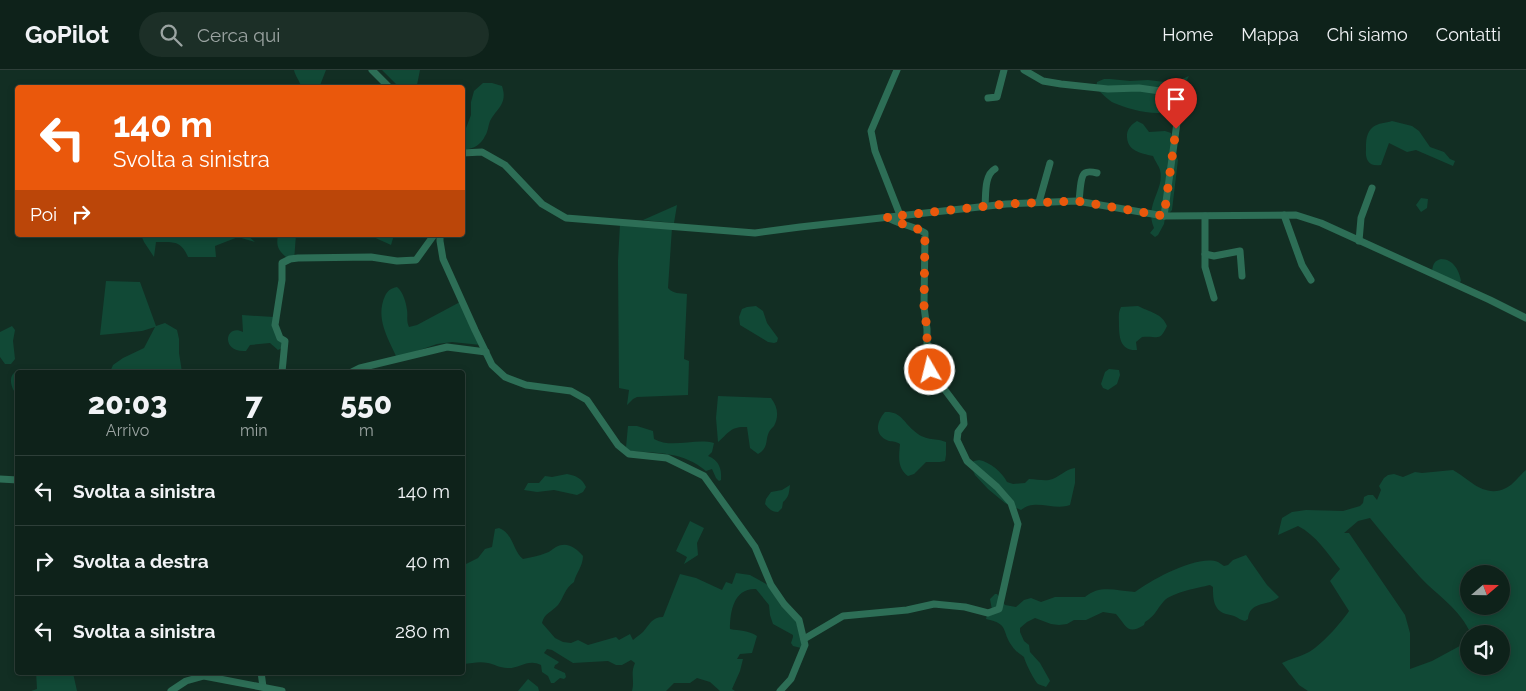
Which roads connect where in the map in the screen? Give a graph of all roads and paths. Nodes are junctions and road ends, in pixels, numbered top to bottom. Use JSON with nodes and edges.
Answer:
{"nodes":[{"id":1,"x":372,"y":70,"type":"edge"},
{"id":2,"x":897,"y":70,"type":"edge"},
{"id":3,"x":1004,"y":70,"type":"edge"},
{"id":4,"x":1024,"y":70,"type":"edge"},
{"id":5,"x":387,"y":85,"type":"edge"},
{"id":6,"x":988,"y":98,"type":"dead end"},
{"id":7,"x":465,"y":153,"type":"edge"},
{"id":8,"x":1050,"y":163,"type":"dead end"},
{"id":9,"x":995,"y":169,"type":"dead end"},
{"id":10,"x":1097,"y":173,"type":"dead end"},
{"id":11,"x":1372,"y":188,"type":"dead end"},
{"id":12,"x":1080,"y":201,"type":"junction"},
{"id":13,"x":1039,"y":202,"type":"junction"},
{"id":14,"x":985,"y":206,"type":"junction"},
{"id":15,"x":900,"y":215,"type":"junction"},
{"id":16,"x":1284,"y":215,"type":"junction"},
{"id":17,"x":1164,"y":216,"type":"junction"},
{"id":18,"x":1205,"y":216,"type":"junction"},
{"id":19,"x":887,"y":217,"type":"junction"},
{"id":20,"x":433,"y":237,"type":"edge"},
{"id":21,"x":440,"y":237,"type":"edge"},
{"id":22,"x":1359,"y":241,"type":"junction"},
{"id":23,"x":1205,"y":254,"type":"junction"},
{"id":24,"x":1242,"y":276,"type":"dead end"},
{"id":25,"x":1311,"y":280,"type":"dead end"},
{"id":26,"x":1214,"y":298,"type":"dead end"},
{"id":27,"x":1526,"y":318,"type":"edge"},
{"id":28,"x":486,"y":352,"type":"junction"},
{"id":29,"x":282,"y":370,"type":"edge"},
{"id":30,"x":356,"y":370,"type":"edge"},
{"id":31,"x":0,"y":479,"type":"edge"},
{"id":32,"x":15,"y":480,"type":"edge"},
{"id":33,"x":804,"y":638,"type":"junction"},
{"id":34,"x":261,"y":675,"type":"edge"},
{"id":35,"x":262,"y":687,"type":"junction"},
{"id":36,"x":171,"y":691,"type":"edge"},
{"id":37,"x":282,"y":691,"type":"edge"},
{"id":38,"x":780,"y":691,"type":"edge"}],
"edges":[{"from":1,"to":5,"type":"street"},
{"from":2,"to":15,"type":"street"},
{"from":3,"to":6,"type":"street"},
{"from":4,"to":17,"type":"street"},
{"from":7,"to":19,"type":"street"},
{"from":8,"to":13,"type":"street"},
{"from":9,"to":14,"type":"street"},
{"from":10,"to":12,"type":"street"},
{"from":11,"to":22,"type":"street"},
{"from":12,"to":13,"type":"street"},
{"from":12,"to":17,"type":"street"},
{"from":13,"to":14,"type":"street"},
{"from":14,"to":15,"type":"street"},
{"from":15,"to":19,"type":"street"},
{"from":16,"to":18,"type":"street"},
{"from":16,"to":22,"type":"street"},
{"from":16,"to":25,"type":"street"},
{"from":17,"to":18,"type":"street"},
{"from":18,"to":23,"type":"street"},
{"from":19,"to":33,"type":"street"},
{"from":20,"to":29,"type":"street"},
{"from":21,"to":28,"type":"street"},
{"from":22,"to":27,"type":"street"},
{"from":23,"to":24,"type":"street"},
{"from":23,"to":26,"type":"street"},
{"from":28,"to":30,"type":"street"},
{"from":28,"to":33,"type":"street"},
{"from":31,"to":32,"type":"street"},
{"from":33,"to":38,"type":"street"},
{"from":34,"to":35,"type":"street"},
{"from":35,"to":36,"type":"street"},
{"from":35,"to":37,"type":"street"}]}
